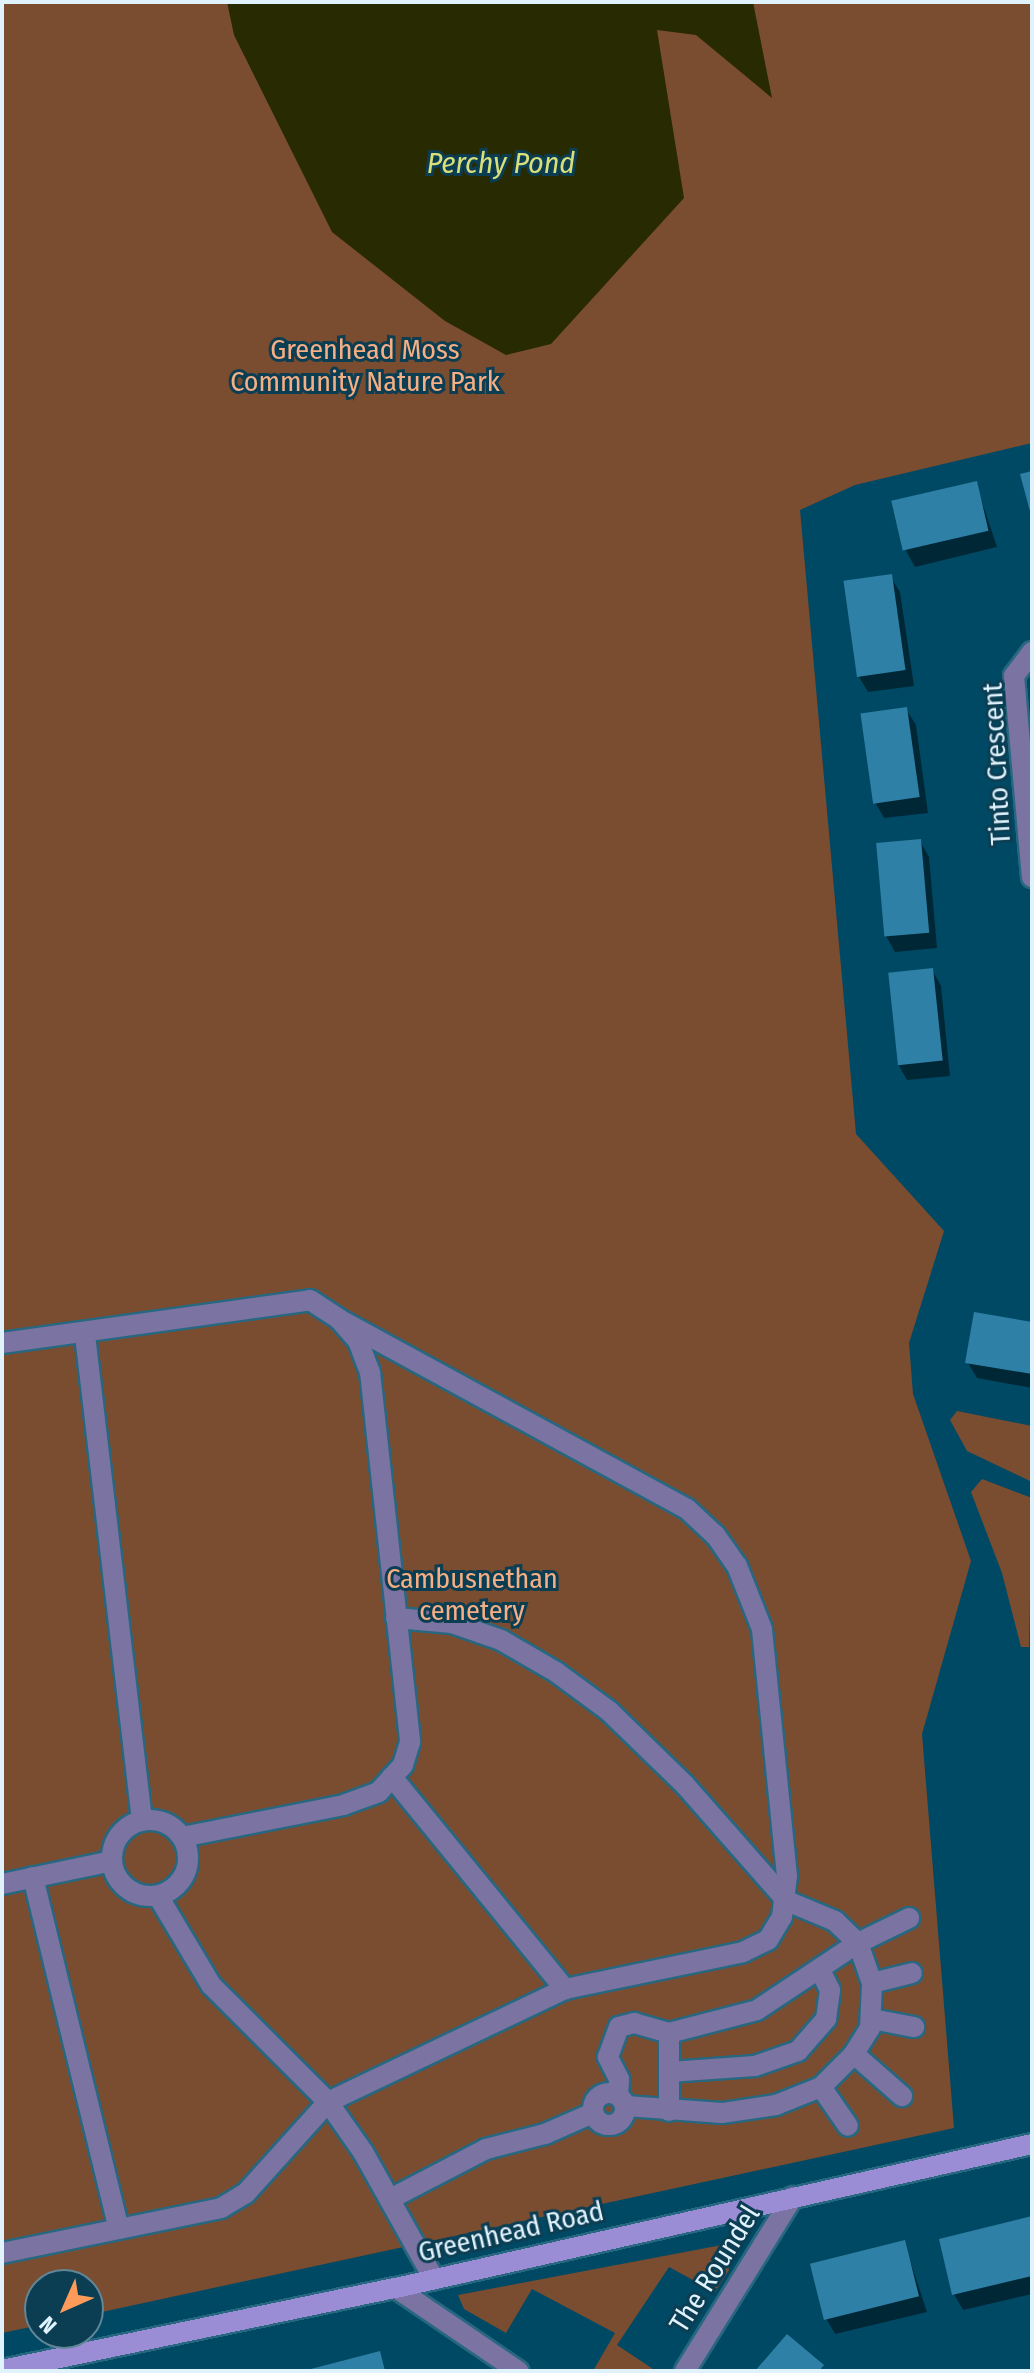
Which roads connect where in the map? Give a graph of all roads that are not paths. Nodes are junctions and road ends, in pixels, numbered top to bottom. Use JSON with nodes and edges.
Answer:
{"nodes":[{"id":1,"x":1032,"y":652,"type":"edge"},
{"id":2,"x":1032,"y":877,"type":"edge"},
{"id":3,"x":339,"y":1319,"type":"junction"},
{"id":4,"x":85,"y":1335,"type":"junction"},
{"id":5,"x":2,"y":1343,"type":"edge"},
{"id":6,"x":396,"y":1618,"type":"junction"},
{"id":7,"x":392,"y":1777,"type":"junction"},
{"id":8,"x":142,"y":1821,"type":"junction"},
{"id":9,"x":182,"y":1837,"type":"junction"},
{"id":10,"x":112,"y":1861,"type":"junction"},
{"id":11,"x":33,"y":1877,"type":"junction"},
{"id":12,"x":2,"y":1884,"type":"edge"},
{"id":13,"x":158,"y":1896,"type":"junction"},
{"id":14,"x":787,"y":1901,"type":"junction"},
{"id":15,"x":909,"y":1918,"type":"dead end"},
{"id":16,"x":858,"y":1943,"type":"junction"},
{"id":17,"x":820,"y":1970,"type":"junction"},
{"id":18,"x":912,"y":1973,"type":"dead end"},
{"id":19,"x":872,"y":1983,"type":"junction"},
{"id":20,"x":565,"y":1989,"type":"junction"},
{"id":21,"x":872,"y":2019,"type":"junction"},
{"id":22,"x":914,"y":2027,"type":"dead end"},
{"id":23,"x":669,"y":2033,"type":"junction"},
{"id":24,"x":854,"y":2054,"type":"junction"},
{"id":25,"x":669,"y":2072,"type":"junction"},
{"id":26,"x":821,"y":2087,"type":"junction"},
{"id":27,"x":902,"y":2096,"type":"dead end"},
{"id":28,"x":622,"y":2100,"type":"junction"},
{"id":29,"x":328,"y":2102,"type":"junction"},
{"id":30,"x":669,"y":2111,"type":"junction"},
{"id":31,"x":848,"y":2126,"type":"dead end"},
{"id":32,"x":1032,"y":2144,"type":"edge"},
{"id":33,"x":793,"y":2197,"type":"junction"},
{"id":34,"x":390,"y":2199,"type":"junction"},
{"id":35,"x":119,"y":2229,"type":"junction"},
{"id":36,"x":2,"y":2253,"type":"edge"},
{"id":37,"x":433,"y":2277,"type":"junction"},
{"id":38,"x":396,"y":2288,"type":"junction"},
{"id":39,"x":2,"y":2370,"type":"edge"},
{"id":40,"x":518,"y":2371,"type":"edge"},
{"id":41,"x":685,"y":2371,"type":"edge"}],
"edges":[{"from":1,"to":2,"type":"street","name":"Tinto Crescent"},
{"from":3,"to":4,"type":"street"},
{"from":3,"to":6,"type":"street"},
{"from":3,"to":14,"type":"street"},
{"from":4,"to":5,"type":"street"},
{"from":4,"to":8,"type":"street"},
{"from":6,"to":7,"type":"street"},
{"from":6,"to":14,"type":"street"},
{"from":7,"to":9,"type":"street"},
{"from":7,"to":20,"type":"street"},
{"from":8,"to":9,"type":"street"},
{"from":8,"to":10,"type":"street"},
{"from":9,"to":13,"type":"street"},
{"from":10,"to":11,"type":"street"},
{"from":10,"to":13,"type":"street"},
{"from":11,"to":12,"type":"street"},
{"from":11,"to":35,"type":"street"},
{"from":13,"to":29,"type":"street"},
{"from":14,"to":16,"type":"street"},
{"from":14,"to":20,"type":"street"},
{"from":15,"to":16,"type":"street"},
{"from":16,"to":17,"type":"street"},
{"from":16,"to":19,"type":"street"},
{"from":17,"to":23,"type":"street"},
{"from":17,"to":25,"type":"street"},
{"from":18,"to":19,"type":"street"},
{"from":19,"to":21,"type":"street"},
{"from":20,"to":29,"type":"street"},
{"from":21,"to":22,"type":"street"},
{"from":21,"to":24,"type":"street"},
{"from":23,"to":25,"type":"street"},
{"from":23,"to":28,"type":"street"},
{"from":24,"to":26,"type":"street"},
{"from":24,"to":27,"type":"street"},
{"from":25,"to":30,"type":"street"},
{"from":26,"to":30,"type":"street"},
{"from":26,"to":31,"type":"street"},
{"from":28,"to":30,"type":"street"},
{"from":28,"to":34,"type":"street"},
{"from":29,"to":34,"type":"street"},
{"from":29,"to":35,"type":"street"},
{"from":32,"to":33,"type":"street","name":"Greenhead Road"},
{"from":33,"to":37,"type":"street","name":"Greenhead Road"},
{"from":33,"to":41,"type":"street","name":"The Roundel"},
{"from":34,"to":37,"type":"street"},
{"from":35,"to":36,"type":"street"},
{"from":37,"to":38,"type":"street","name":"Greenhead Road"},
{"from":38,"to":39,"type":"street","name":"Greenhead Road"},
{"from":38,"to":40,"type":"street"}]}
